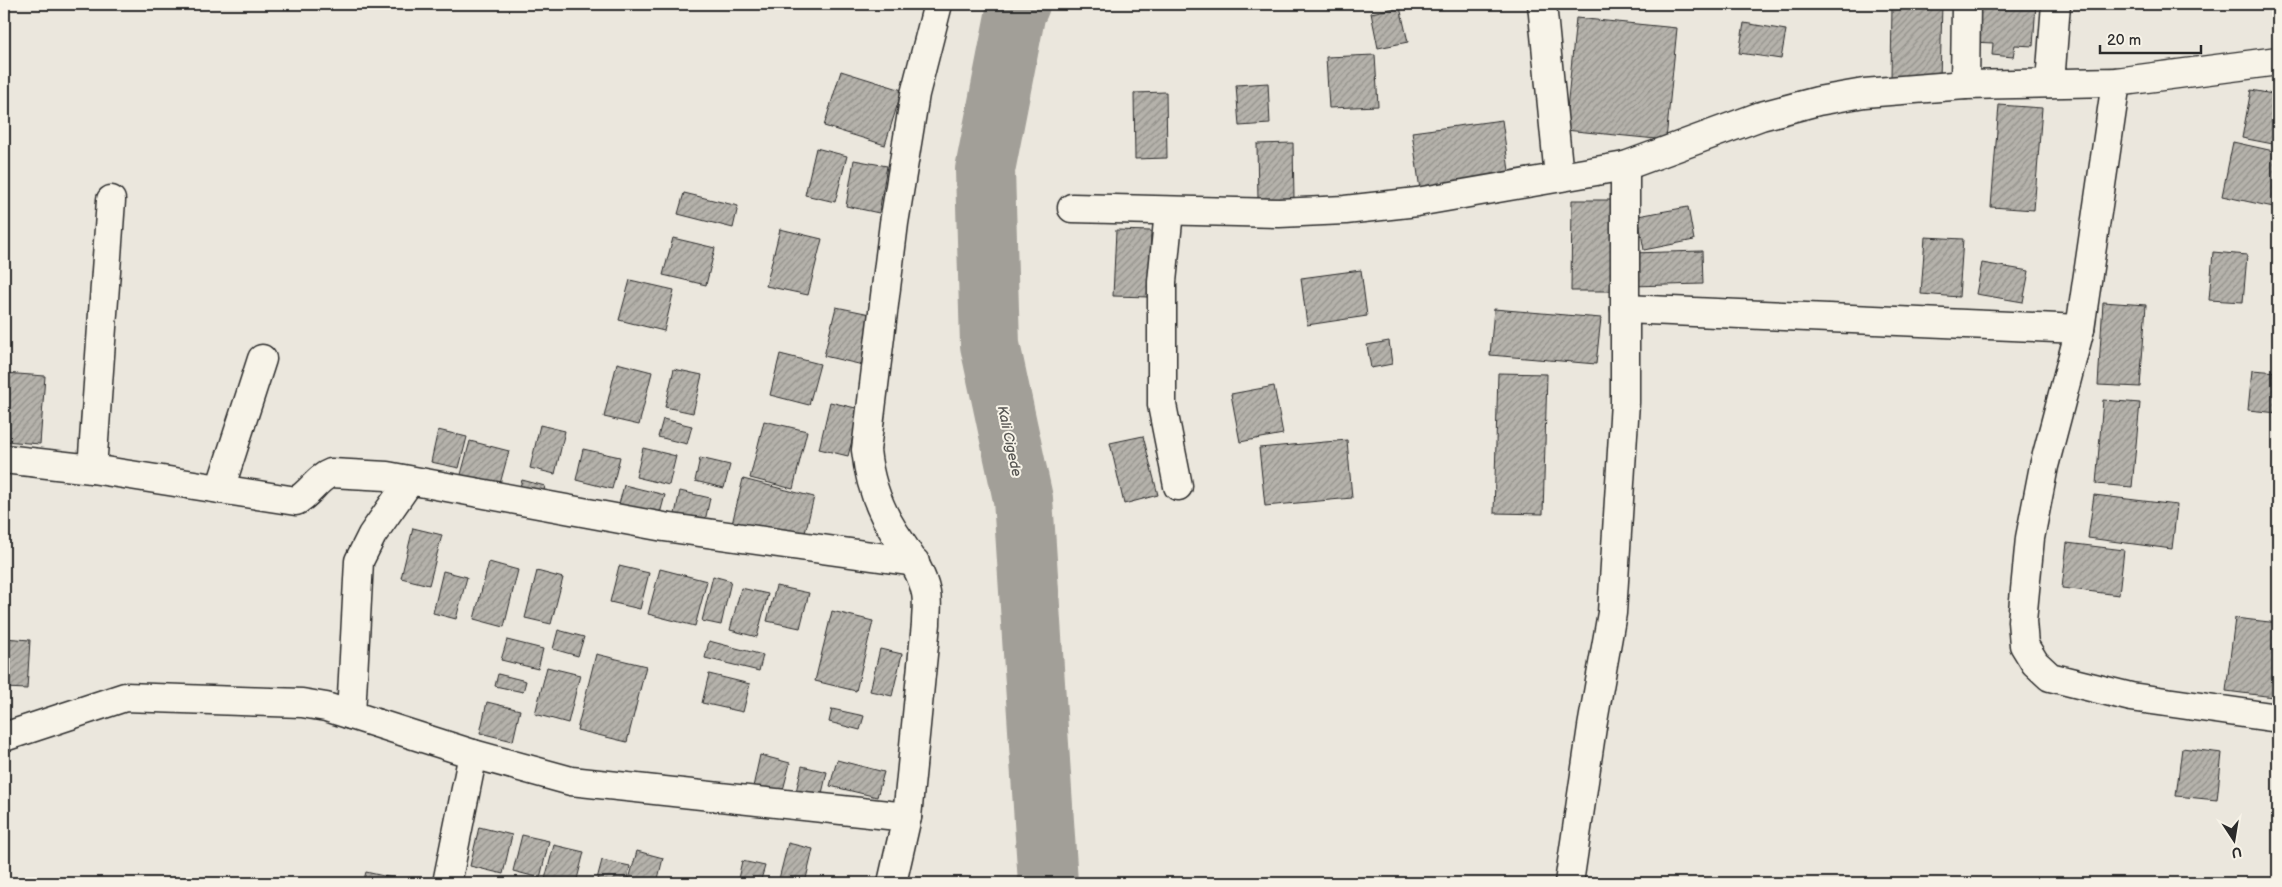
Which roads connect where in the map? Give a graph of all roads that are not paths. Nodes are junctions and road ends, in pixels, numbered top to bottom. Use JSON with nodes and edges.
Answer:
{"nodes":[{"id":1,"x":938,"y":4,"type":"edge"},
{"id":2,"x":1542,"y":4,"type":"edge"},
{"id":3,"x":1966,"y":4,"type":"edge"},
{"id":4,"x":2056,"y":4,"type":"edge"},
{"id":5,"x":2278,"y":61,"type":"edge"},
{"id":6,"x":2116,"y":82,"type":"junction"},
{"id":7,"x":2050,"y":83,"type":"junction"},
{"id":8,"x":1965,"y":85,"type":"junction"},
{"id":9,"x":1625,"y":166,"type":"junction"},
{"id":10,"x":1559,"y":178,"type":"junction"},
{"id":11,"x":110,"y":200,"type":"dead end"},
{"id":12,"x":1072,"y":208,"type":"dead end"},
{"id":13,"x":1169,"y":211,"type":"junction"},
{"id":14,"x":1625,"y":309,"type":"junction"},
{"id":15,"x":2080,"y":330,"type":"junction"},
{"id":16,"x":262,"y":359,"type":"dead end"},
{"id":17,"x":4,"y":458,"type":"edge"},
{"id":18,"x":92,"y":469,"type":"junction"},
{"id":19,"x":409,"y":482,"type":"junction"},
{"id":20,"x":1178,"y":486,"type":"dead end"},
{"id":21,"x":220,"y":489,"type":"junction"},
{"id":22,"x":915,"y":562,"type":"junction"},
{"id":23,"x":351,"y":715,"type":"junction"},
{"id":24,"x":2278,"y":718,"type":"edge"},
{"id":25,"x":4,"y":738,"type":"edge"},
{"id":26,"x":473,"y":754,"type":"junction"},
{"id":27,"x":907,"y":817,"type":"junction"},
{"id":28,"x":447,"y":883,"type":"edge"},
{"id":29,"x":892,"y":883,"type":"edge"},
{"id":30,"x":1569,"y":883,"type":"edge"}],
"edges":[{"from":1,"to":22,"type":"street"},
{"from":2,"to":10,"type":"street"},
{"from":3,"to":8,"type":"street"},
{"from":4,"to":7,"type":"street"},
{"from":5,"to":6,"type":"street"},
{"from":6,"to":7,"type":"street"},
{"from":6,"to":15,"type":"street"},
{"from":7,"to":8,"type":"street"},
{"from":8,"to":9,"type":"street"},
{"from":9,"to":10,"type":"street"},
{"from":9,"to":14,"type":"street"},
{"from":10,"to":13,"type":"street"},
{"from":11,"to":18,"type":"street"},
{"from":12,"to":13,"type":"street"},
{"from":13,"to":20,"type":"street"},
{"from":14,"to":15,"type":"street"},
{"from":14,"to":30,"type":"street"},
{"from":15,"to":24,"type":"street"},
{"from":16,"to":21,"type":"street"},
{"from":17,"to":18,"type":"street"},
{"from":18,"to":21,"type":"street"},
{"from":19,"to":21,"type":"street"},
{"from":19,"to":22,"type":"street"},
{"from":19,"to":23,"type":"street"},
{"from":22,"to":27,"type":"street"},
{"from":23,"to":25,"type":"street"},
{"from":23,"to":26,"type":"street"},
{"from":26,"to":27,"type":"street"},
{"from":26,"to":28,"type":"street"},
{"from":27,"to":29,"type":"street"}]}
